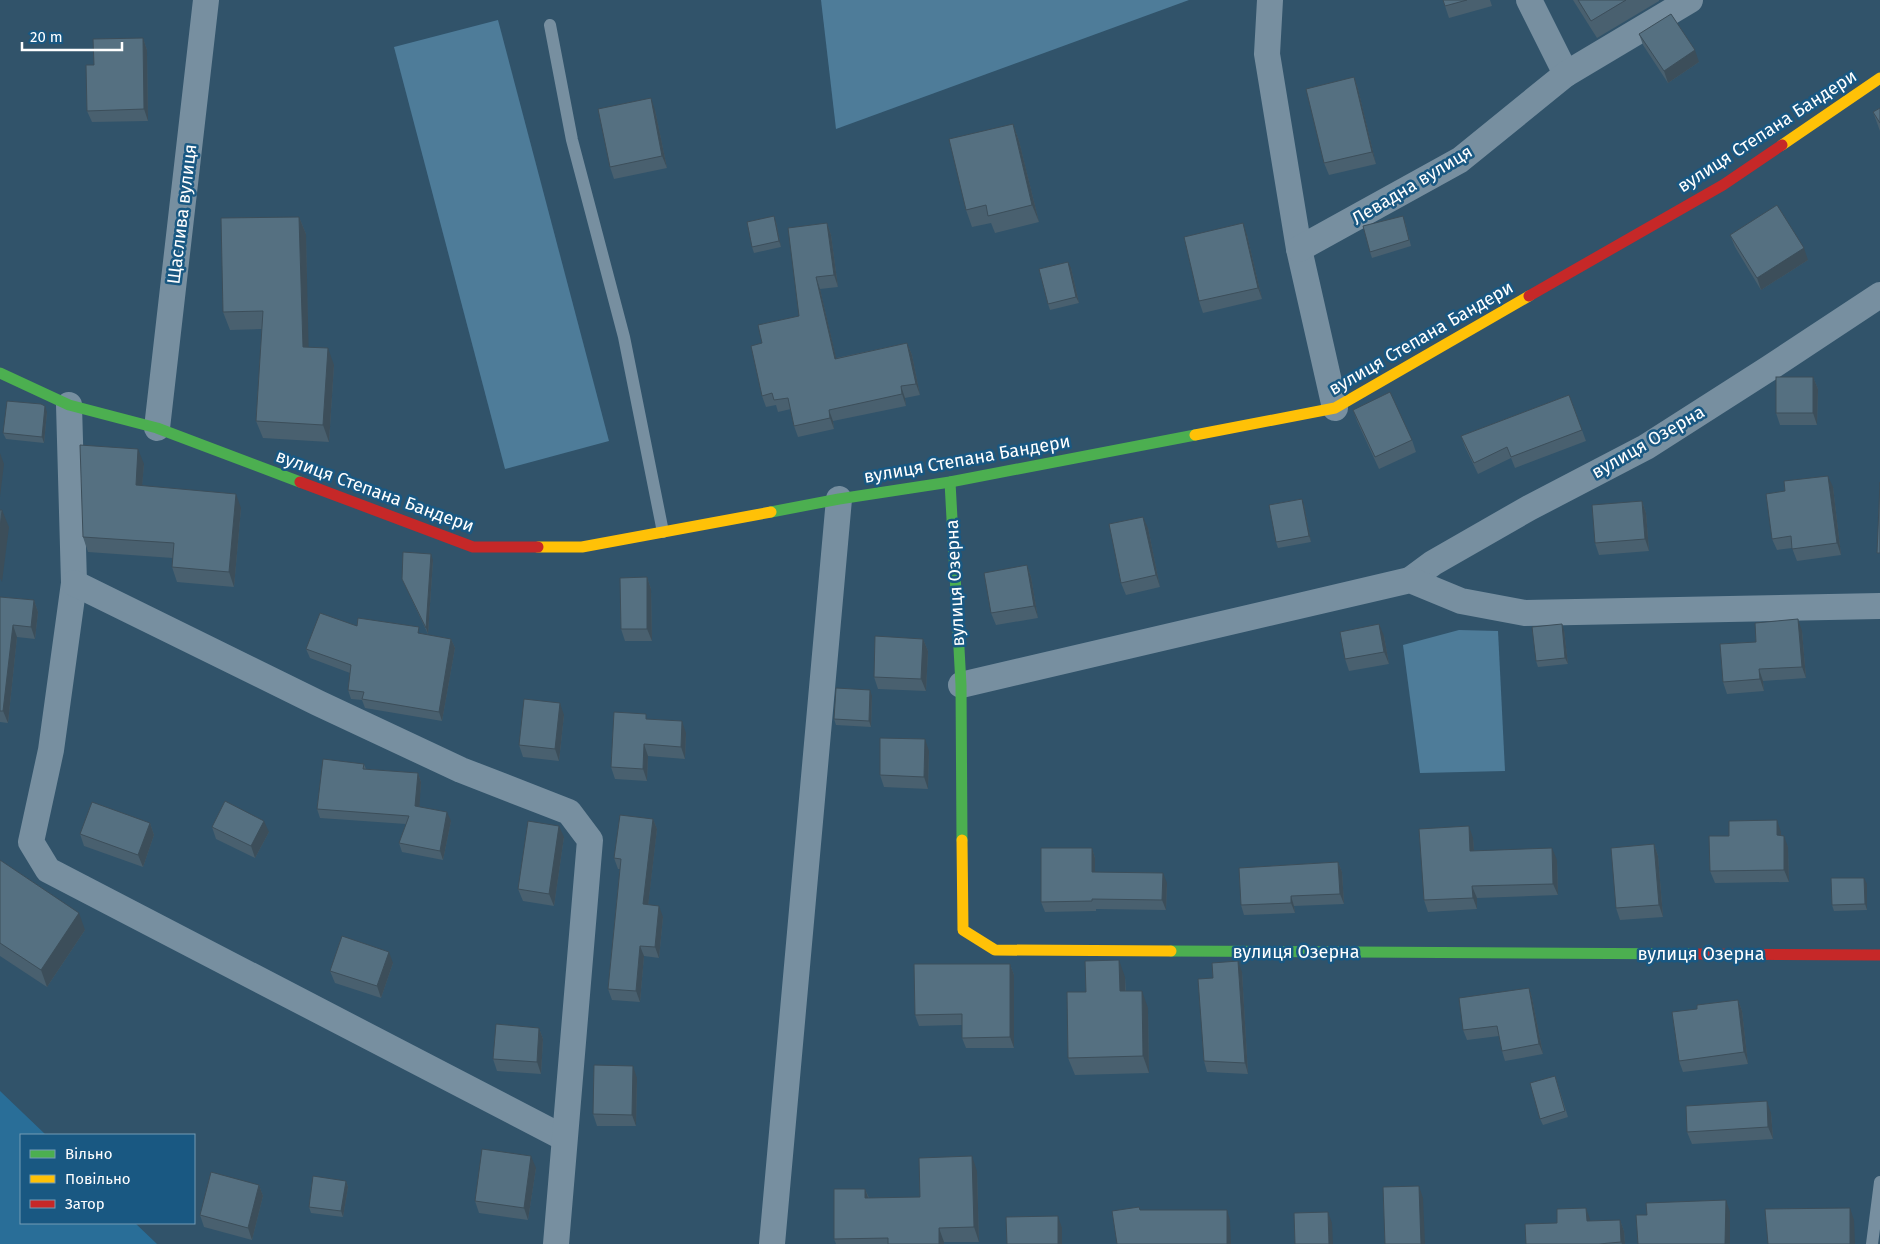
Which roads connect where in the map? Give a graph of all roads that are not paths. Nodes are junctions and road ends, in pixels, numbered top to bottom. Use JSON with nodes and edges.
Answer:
{"nodes":[{"id":1,"x":206,"y":0,"type":"edge"},
{"id":2,"x":1270,"y":0,"type":"edge"},
{"id":3,"x":1529,"y":0,"type":"edge"},
{"id":4,"x":1690,"y":0,"type":"edge"},
{"id":5,"x":550,"y":24,"type":"dead end"},
{"id":6,"x":1566,"y":74,"type":"junction"},
{"id":7,"x":1880,"y":78,"type":"edge"},
{"id":8,"x":1298,"y":250,"type":"junction"},
{"id":9,"x":1880,"y":295,"type":"edge"},
{"id":10,"x":0,"y":373,"type":"edge"},
{"id":11,"x":69,"y":406,"type":"junction"},
{"id":12,"x":1335,"y":408,"type":"junction"},
{"id":13,"x":157,"y":428,"type":"junction"},
{"id":14,"x":950,"y":482,"type":"junction"},
{"id":15,"x":839,"y":499,"type":"junction"},
{"id":16,"x":663,"y":532,"type":"junction"},
{"id":17,"x":1410,"y":580,"type":"junction"},
{"id":18,"x":74,"y":583,"type":"junction"},
{"id":19,"x":1880,"y":606,"type":"edge"},
{"id":20,"x":960,"y":685,"type":"junction"},
{"id":21,"x":1880,"y":955,"type":"edge"},
{"id":22,"x":564,"y":1138,"type":"junction"},
{"id":23,"x":1880,"y":1182,"type":"edge"},
{"id":24,"x":556,"y":1244,"type":"edge"},
{"id":25,"x":772,"y":1244,"type":"edge"},
{"id":26,"x":1872,"y":1244,"type":"edge"}],
"edges":[{"from":1,"to":13,"type":"street","name":"Щаслива вулиця"},
{"from":2,"to":8,"type":"street"},
{"from":3,"to":6,"type":"street"},
{"from":4,"to":6,"type":"street","name":"Левадна вулиця"},
{"from":5,"to":16,"type":"lane"},
{"from":6,"to":8,"type":"street","name":"Левадна вулиця"},
{"from":7,"to":12,"type":"street","name":"вулиця Степана Бандери"},
{"from":8,"to":12,"type":"street"},
{"from":9,"to":17,"type":"street","name":"вулиця Озерна"},
{"from":10,"to":11,"type":"street","name":"вулиця Степана Бандери"},
{"from":11,"to":13,"type":"street","name":"вулиця Степана Бандери"},
{"from":11,"to":18,"type":"street"},
{"from":12,"to":14,"type":"street","name":"вулиця Степана Бандери"},
{"from":13,"to":16,"type":"street","name":"вулиця Степана Бандери"},
{"from":14,"to":15,"type":"street","name":"вулиця Степана Бандери"},
{"from":14,"to":20,"type":"street","name":"вулиця Озерна"},
{"from":15,"to":16,"type":"street","name":"вулиця Степана Бандери"},
{"from":15,"to":25,"type":"street"},
{"from":17,"to":19,"type":"street"},
{"from":17,"to":20,"type":"street","name":"вулиця Озерна"},
{"from":18,"to":22,"type":"street"},
{"from":18,"to":22,"type":"street"},
{"from":20,"to":21,"type":"street","name":"вулиця Озерна"},
{"from":22,"to":24,"type":"street"},
{"from":23,"to":26,"type":"lane"}]}
